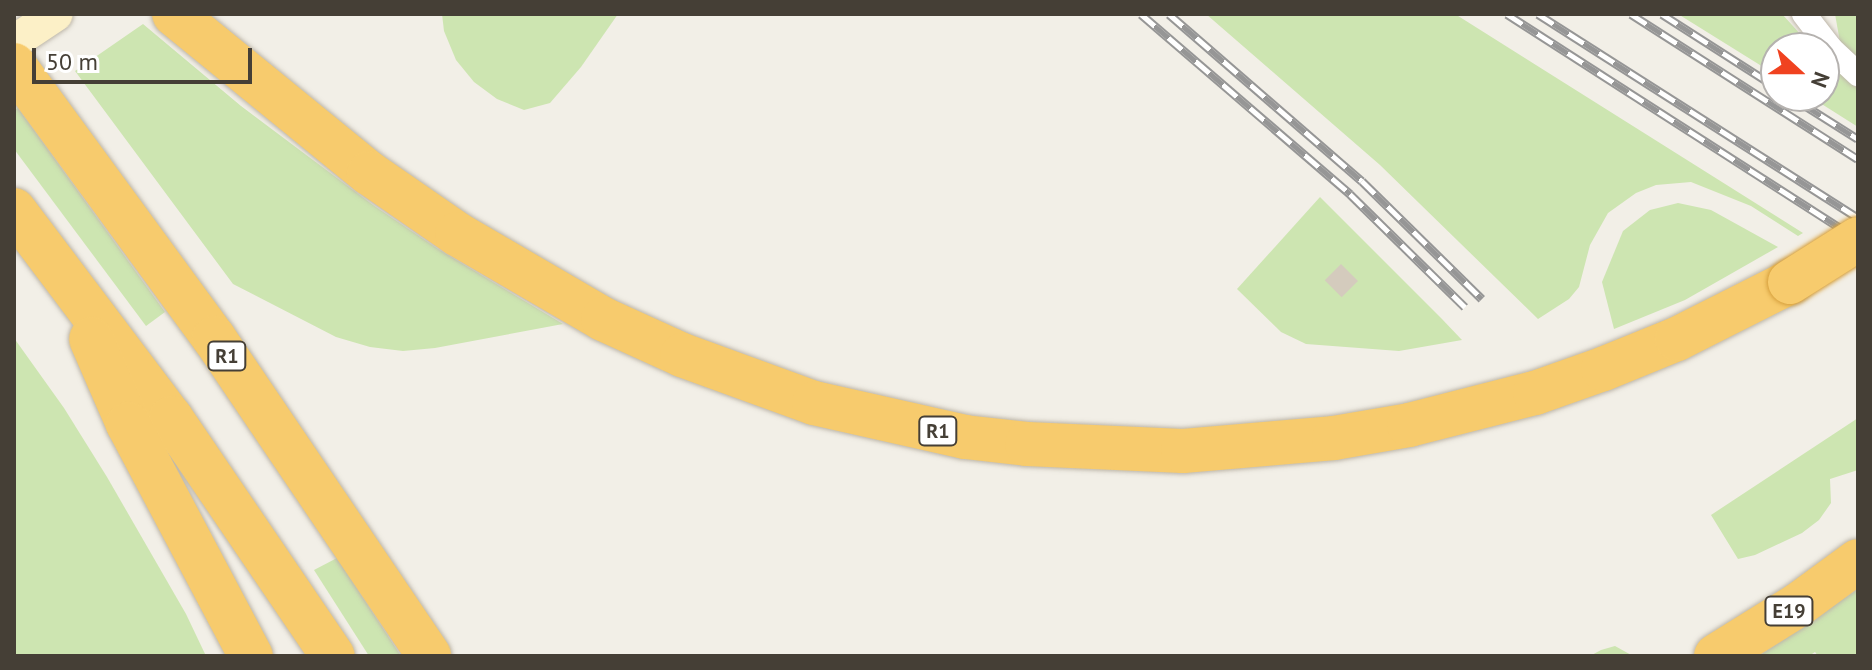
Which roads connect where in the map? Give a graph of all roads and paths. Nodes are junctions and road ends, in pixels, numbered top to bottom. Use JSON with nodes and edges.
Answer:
{"nodes":[{"id":1,"x":56,"y":14,"type":"edge"},
{"id":2,"x":174,"y":14,"type":"edge"},
{"id":3,"x":1804,"y":14,"type":"edge"},
{"id":4,"x":14,"y":42,"type":"edge"},
{"id":5,"x":14,"y":65,"type":"edge"},
{"id":6,"x":1858,"y":74,"type":"edge"},
{"id":7,"x":14,"y":210,"type":"edge"},
{"id":8,"x":1858,"y":239,"type":"edge"},
{"id":9,"x":62,"y":271,"type":"junction"},
{"id":10,"x":1858,"y":561,"type":"edge"},
{"id":11,"x":251,"y":656,"type":"edge"},
{"id":12,"x":333,"y":656,"type":"edge"},
{"id":13,"x":429,"y":656,"type":"edge"},
{"id":14,"x":1716,"y":656,"type":"edge"}],
"edges":[{"from":1,"to":4,"type":"street"},
{"from":2,"to":8,"type":"highway","number":"R1","bridge":true},
{"from":3,"to":6,"type":"street"},
{"from":5,"to":13,"type":"highway","number":"R1"},
{"from":7,"to":9,"type":"highway"},
{"from":9,"to":11,"type":"highway"},
{"from":9,"to":12,"type":"highway"},
{"from":10,"to":14,"type":"highway","number":"E19"}]}
